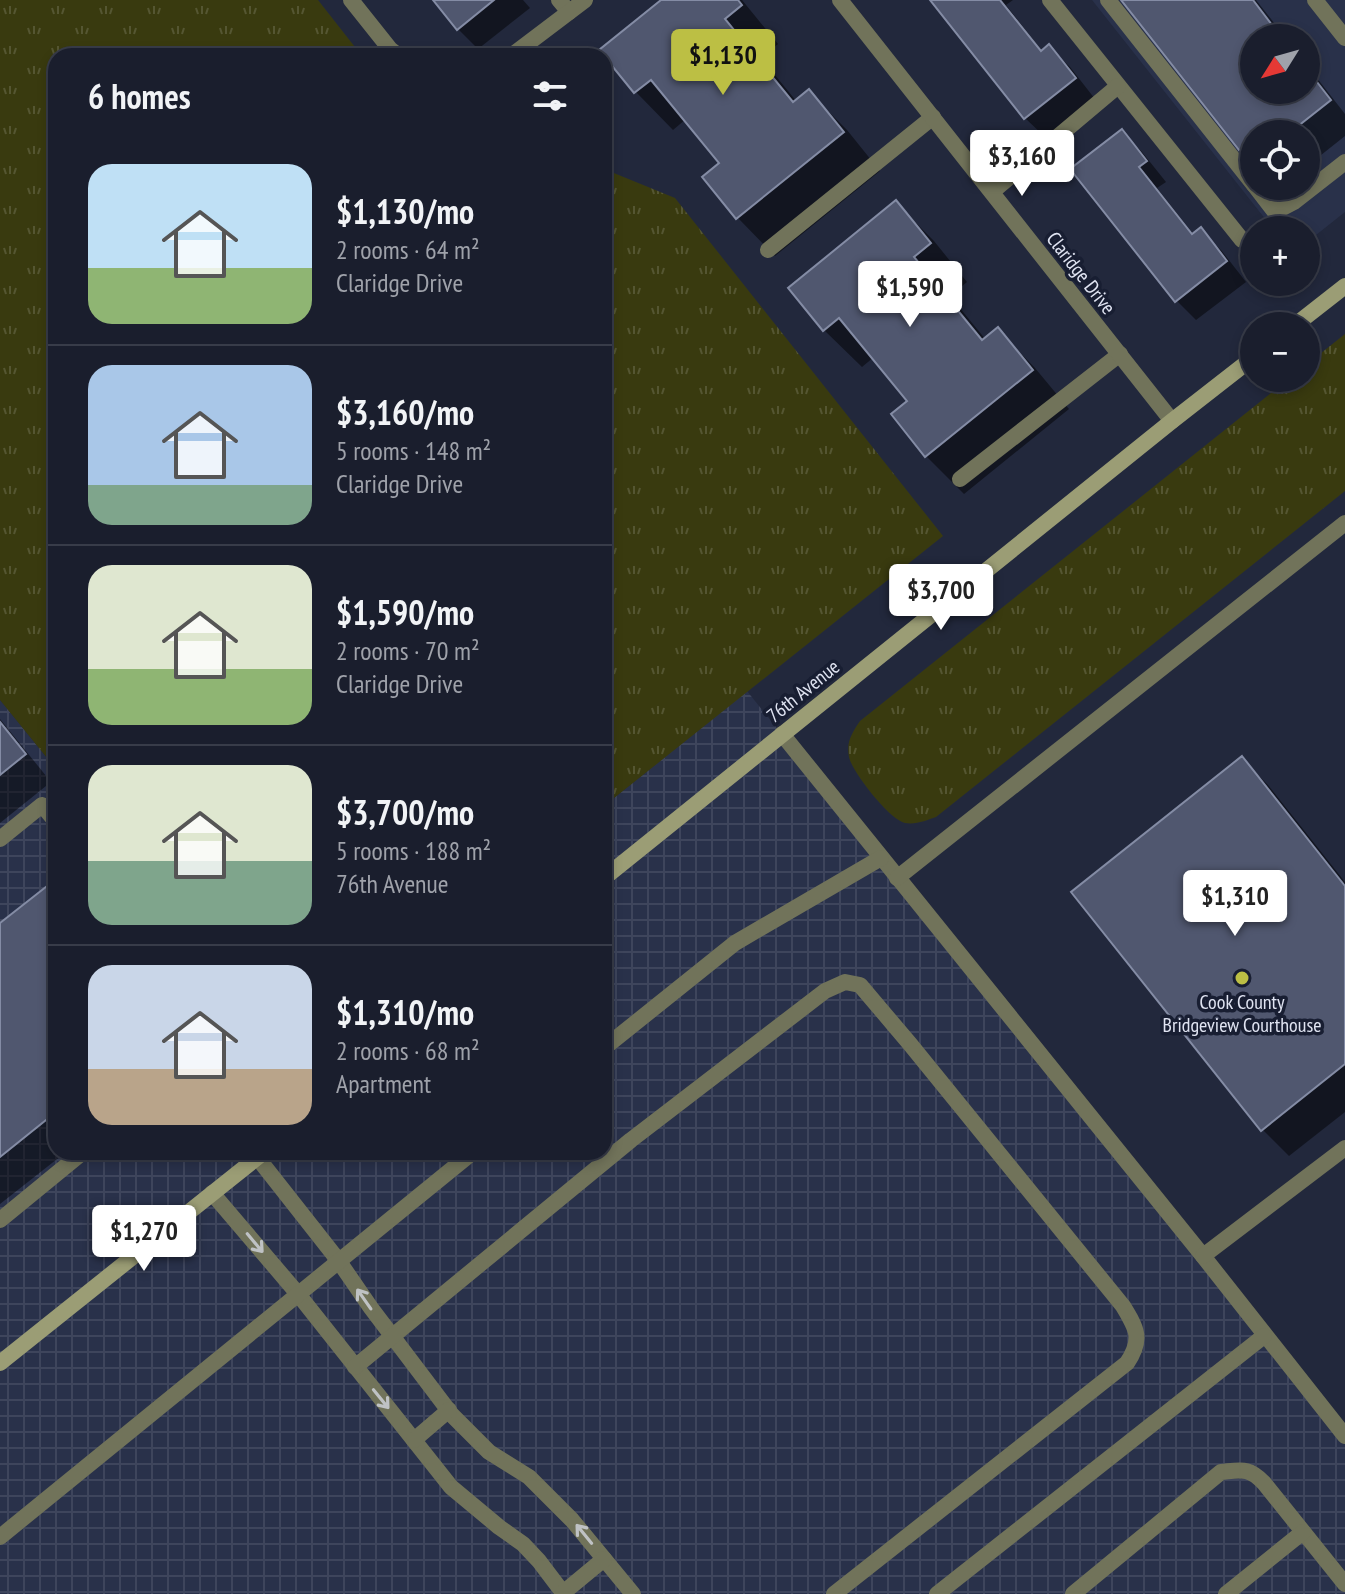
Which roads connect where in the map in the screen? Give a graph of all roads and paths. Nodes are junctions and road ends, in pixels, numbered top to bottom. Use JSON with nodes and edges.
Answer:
{"nodes":[{"id":1,"x":351,"y":0,"type":"edge"},
{"id":2,"x":585,"y":0,"type":"edge"},
{"id":3,"x":841,"y":0,"type":"edge"},
{"id":4,"x":1050,"y":0,"type":"edge"},
{"id":5,"x":1108,"y":0,"type":"edge"},
{"id":6,"x":1315,"y":0,"type":"edge"},
{"id":7,"x":564,"y":6,"type":"edge"},
{"id":8,"x":1345,"y":38,"type":"edge"},
{"id":9,"x":389,"y":48,"type":"edge"},
{"id":10,"x":519,"y":48,"type":"edge"},
{"id":11,"x":1118,"y":86,"type":"junction"},
{"id":12,"x":933,"y":117,"type":"junction"},
{"id":13,"x":1345,"y":162,"type":"edge"},
{"id":14,"x":1240,"y":168,"type":"edge"},
{"id":15,"x":1320,"y":182,"type":"edge"},
{"id":16,"x":992,"y":192,"type":"junction"},
{"id":17,"x":1265,"y":200,"type":"edge"},
{"id":18,"x":1297,"y":200,"type":"edge"},
{"id":19,"x":1240,"y":238,"type":"edge"},
{"id":20,"x":768,"y":250,"type":"dead end"},
{"id":21,"x":1345,"y":286,"type":"edge"},
{"id":22,"x":1312,"y":312,"type":"edge"},
{"id":23,"x":1120,"y":354,"type":"junction"},
{"id":24,"x":1240,"y":368,"type":"edge"},
{"id":25,"x":1172,"y":421,"type":"junction"},
{"id":26,"x":960,"y":479,"type":"dead end"},
{"id":27,"x":1345,"y":523,"type":"edge"},
{"id":28,"x":782,"y":734,"type":"junction"},
{"id":29,"x":48,"y":812,"type":"edge"},
{"id":30,"x":0,"y":839,"type":"edge"},
{"id":31,"x":881,"y":858,"type":"junction"},
{"id":32,"x":612,"y":872,"type":"edge"},
{"id":33,"x":897,"y":878,"type":"junction"},
{"id":34,"x":612,"y":1042,"type":"edge"},
{"id":35,"x":1345,"y":1148,"type":"edge"},
{"id":36,"x":612,"y":1156,"type":"edge"},
{"id":37,"x":73,"y":1160,"type":"edge"},
{"id":38,"x":254,"y":1160,"type":"edge"},
{"id":39,"x":264,"y":1160,"type":"edge"},
{"id":40,"x":463,"y":1160,"type":"edge"},
{"id":41,"x":607,"y":1160,"type":"edge"},
{"id":42,"x":212,"y":1193,"type":"junction"},
{"id":43,"x":0,"y":1220,"type":"edge"},
{"id":44,"x":1203,"y":1256,"type":"junction"},
{"id":45,"x":338,"y":1260,"type":"junction"},
{"id":46,"x":298,"y":1294,"type":"junction"},
{"id":47,"x":392,"y":1336,"type":"junction"},
{"id":48,"x":1264,"y":1336,"type":"junction"},
{"id":49,"x":0,"y":1363,"type":"edge"},
{"id":50,"x":355,"y":1367,"type":"junction"},
{"id":51,"x":449,"y":1410,"type":"junction"},
{"id":52,"x":1345,"y":1436,"type":"edge"},
{"id":53,"x":414,"y":1440,"type":"junction"},
{"id":54,"x":1303,"y":1532,"type":"junction"},
{"id":55,"x":0,"y":1537,"type":"edge"},
{"id":56,"x":604,"y":1559,"type":"junction"},
{"id":57,"x":1345,"y":1584,"type":"edge"},
{"id":58,"x":564,"y":1593,"type":"edge"},
{"id":59,"x":633,"y":1594,"type":"edge"},
{"id":60,"x":834,"y":1594,"type":"edge"},
{"id":61,"x":937,"y":1594,"type":"edge"},
{"id":62,"x":1073,"y":1594,"type":"edge"},
{"id":63,"x":1226,"y":1594,"type":"edge"}],
"edges":[{"from":1,"to":9,"type":"street"},
{"from":2,"to":7,"type":"street"},
{"from":3,"to":12,"type":"street","name":"Claridge Drive"},
{"from":4,"to":11,"type":"street"},
{"from":5,"to":14,"type":"street"},
{"from":6,"to":8,"type":"street"},
{"from":7,"to":10,"type":"street"},
{"from":11,"to":16,"type":"street"},
{"from":11,"to":19,"type":"street"},
{"from":12,"to":16,"type":"street","name":"Claridge Drive"},
{"from":12,"to":20,"type":"street"},
{"from":13,"to":15,"type":"street"},
{"from":16,"to":23,"type":"street","name":"Claridge Drive"},
{"from":17,"to":18,"type":"street"},
{"from":21,"to":22,"type":"street"},
{"from":23,"to":25,"type":"street","name":"Claridge Drive"},
{"from":23,"to":26,"type":"street"},
{"from":24,"to":25,"type":"street","name":"76th Avenue"},
{"from":25,"to":28,"type":"street","name":"76th Avenue"},
{"from":27,"to":33,"type":"street"},
{"from":28,"to":31,"type":"street"},
{"from":28,"to":32,"type":"street","name":"76th Avenue"},
{"from":29,"to":30,"type":"street"},
{"from":31,"to":33,"type":"street"},
{"from":31,"to":34,"type":"street"},
{"from":33,"to":44,"type":"street"},
{"from":35,"to":44,"type":"street"},
{"from":36,"to":60,"type":"street"},
{"from":37,"to":43,"type":"street"},
{"from":38,"to":42,"type":"street"},
{"from":39,"to":45,"type":"street"},
{"from":40,"to":45,"type":"street"},
{"from":41,"to":47,"type":"street"},
{"from":42,"to":46,"type":"street","one_way":true},
{"from":42,"to":49,"type":"street"},
{"from":44,"to":48,"type":"street"},
{"from":45,"to":46,"type":"street"},
{"from":47,"to":45,"type":"street","one_way":true},
{"from":46,"to":50,"type":"street"},
{"from":46,"to":55,"type":"street"},
{"from":47,"to":50,"type":"street"},
{"from":47,"to":51,"type":"street"},
{"from":48,"to":52,"type":"street"},
{"from":48,"to":61,"type":"street"},
{"from":50,"to":53,"type":"street","one_way":true},
{"from":51,"to":53,"type":"street"},
{"from":56,"to":51,"type":"street","one_way":true},
{"from":53,"to":58,"type":"street"},
{"from":54,"to":57,"type":"street"},
{"from":54,"to":62,"type":"street"},
{"from":54,"to":63,"type":"street"},
{"from":56,"to":58,"type":"street"},
{"from":56,"to":59,"type":"street"}]}
